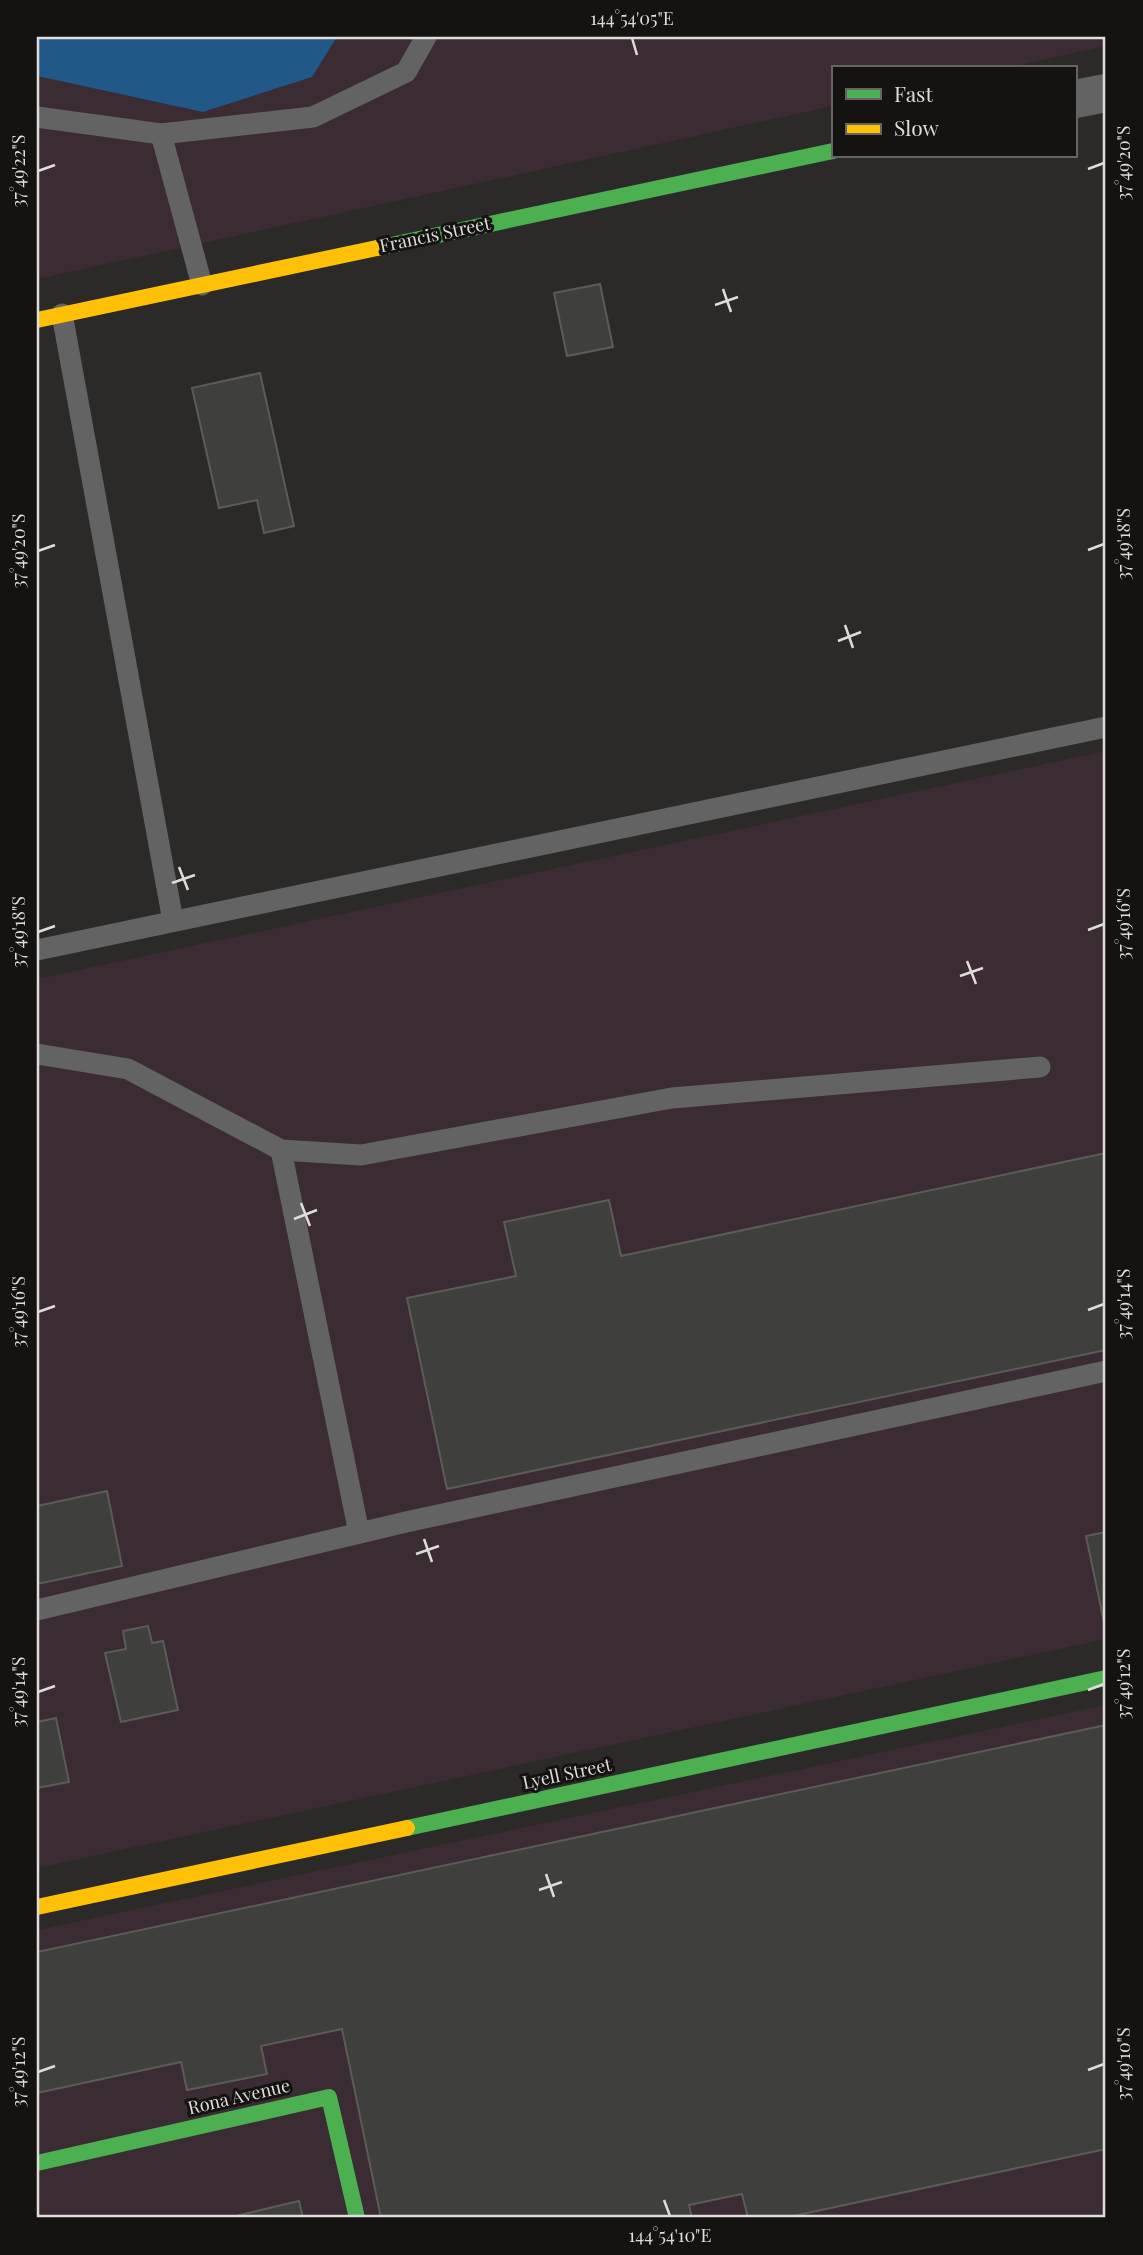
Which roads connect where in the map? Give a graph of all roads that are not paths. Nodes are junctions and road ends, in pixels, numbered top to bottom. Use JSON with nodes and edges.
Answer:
{"nodes":[{"id":1,"x":426,"y":37,"type":"edge"},
{"id":2,"x":1106,"y":93,"type":"edge"},
{"id":3,"x":1076,"y":99,"type":"edge"},
{"id":4,"x":37,"y":117,"type":"edge"},
{"id":5,"x":161,"y":134,"type":"junction"},
{"id":6,"x":832,"y":151,"type":"edge"},
{"id":7,"x":202,"y":285,"type":"junction"},
{"id":8,"x":62,"y":314,"type":"junction"},
{"id":9,"x":37,"y":320,"type":"edge"},
{"id":10,"x":1106,"y":727,"type":"edge"},
{"id":11,"x":173,"y":921,"type":"junction"},
{"id":12,"x":37,"y":950,"type":"edge"},
{"id":13,"x":37,"y":1054,"type":"edge"},
{"id":14,"x":1040,"y":1067,"type":"dead end"},
{"id":15,"x":281,"y":1150,"type":"junction"},
{"id":16,"x":1106,"y":1371,"type":"edge"},
{"id":17,"x":359,"y":1533,"type":"junction"},
{"id":18,"x":37,"y":1610,"type":"edge"},
{"id":19,"x":1106,"y":1678,"type":"edge"},
{"id":20,"x":37,"y":1907,"type":"edge"},
{"id":21,"x":37,"y":2163,"type":"edge"},
{"id":22,"x":357,"y":2218,"type":"edge"}],
"edges":[{"from":1,"to":5,"type":"lane"},
{"from":2,"to":3,"type":"street"},
{"from":4,"to":5,"type":"lane"},
{"from":5,"to":7,"type":"lane"},
{"from":6,"to":7,"type":"street","name":"Francis Street"},
{"from":7,"to":8,"type":"street","name":"Francis Street"},
{"from":8,"to":9,"type":"street","name":"Francis Street"},
{"from":8,"to":11,"type":"lane"},
{"from":10,"to":11,"type":"lane"},
{"from":11,"to":12,"type":"lane"},
{"from":13,"to":15,"type":"lane"},
{"from":14,"to":15,"type":"lane"},
{"from":15,"to":17,"type":"lane"},
{"from":16,"to":17,"type":"lane"},
{"from":17,"to":18,"type":"lane"},
{"from":19,"to":20,"type":"street","name":"Lyell Street"},
{"from":21,"to":22,"type":"street","name":"Rona Avenue"}]}
